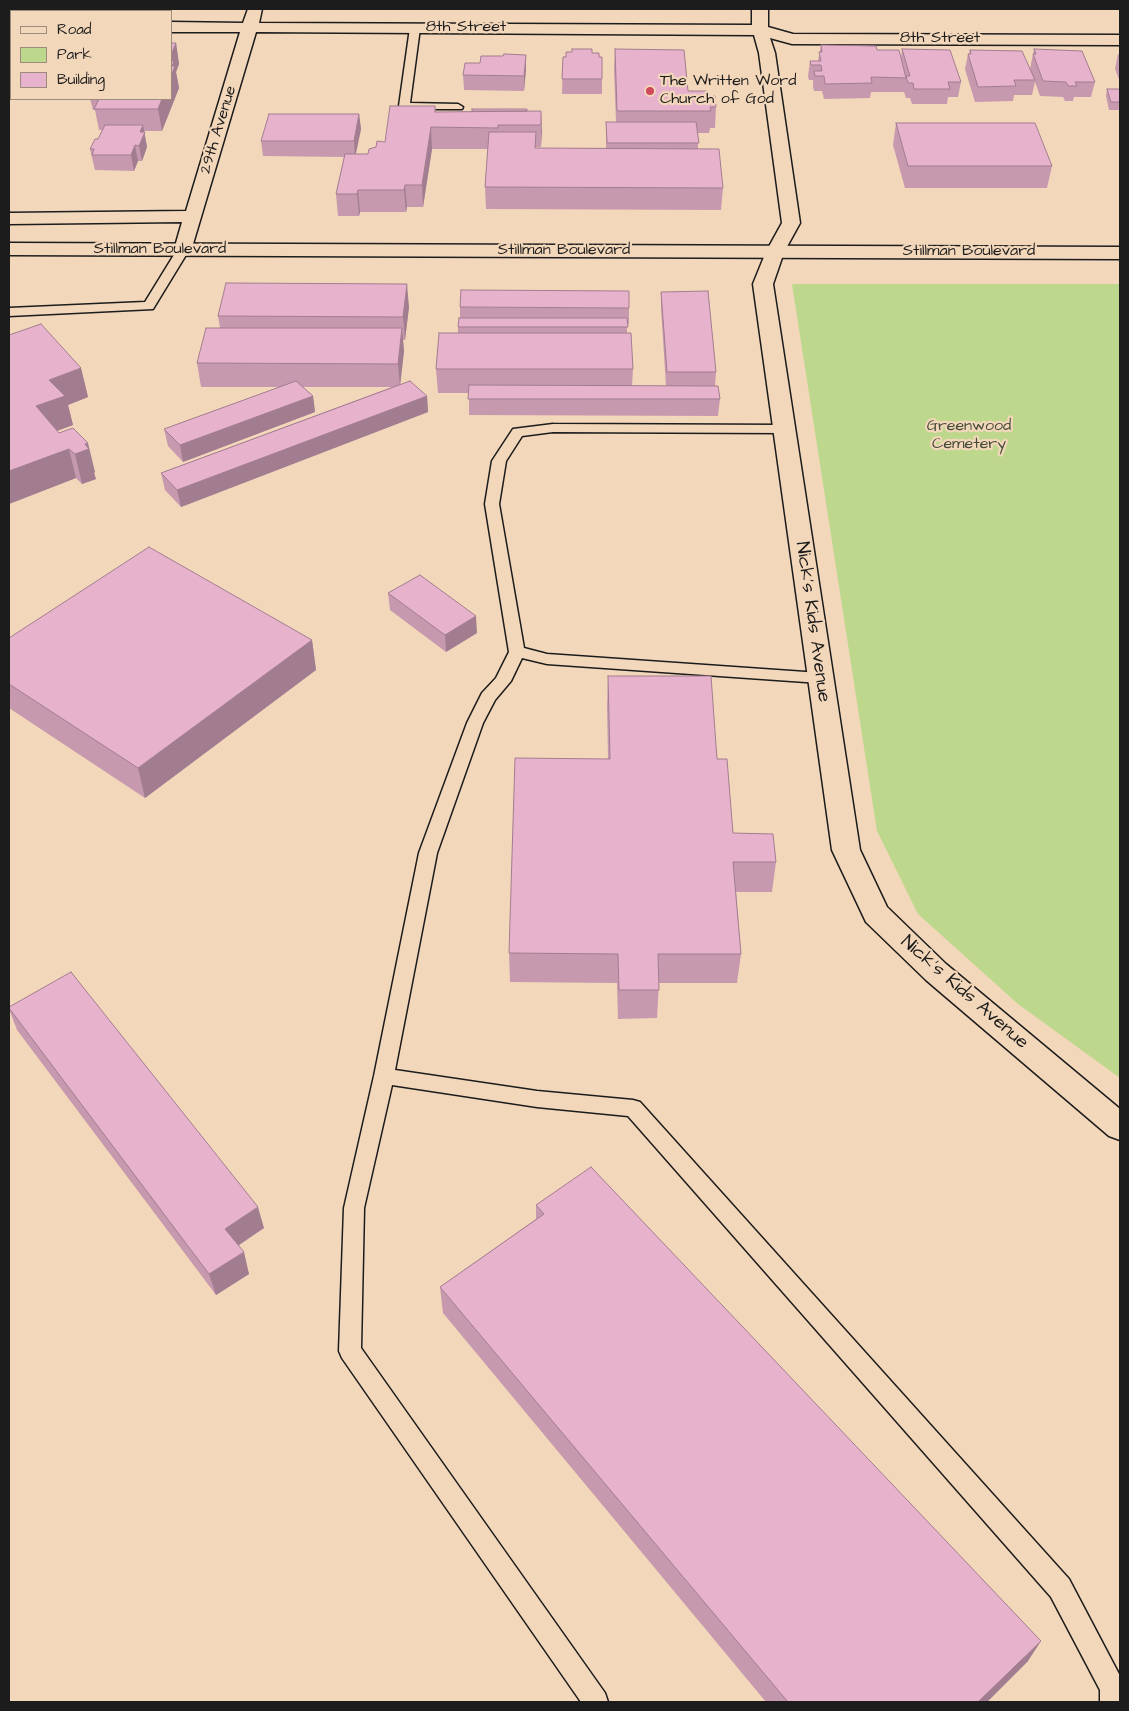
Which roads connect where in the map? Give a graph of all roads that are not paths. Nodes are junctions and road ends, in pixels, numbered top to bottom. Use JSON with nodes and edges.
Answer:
{"nodes":[{"id":1,"x":256,"y":9,"type":"edge"},
{"id":2,"x":760,"y":9,"type":"edge"},
{"id":3,"x":789,"y":21,"type":"dead end"},
{"id":4,"x":172,"y":27,"type":"edge"},
{"id":5,"x":249,"y":27,"type":"junction"},
{"id":6,"x":415,"y":28,"type":"junction"},
{"id":7,"x":760,"y":30,"type":"junction"},
{"id":8,"x":1120,"y":40,"type":"edge"},
{"id":9,"x":458,"y":107,"type":"dead end"},
{"id":10,"x":193,"y":216,"type":"junction"},
{"id":11,"x":9,"y":219,"type":"edge"},
{"id":12,"x":9,"y":249,"type":"edge"},
{"id":13,"x":183,"y":250,"type":"junction"},
{"id":14,"x":775,"y":252,"type":"junction"},
{"id":15,"x":1120,"y":252,"type":"edge"},
{"id":16,"x":9,"y":312,"type":"edge"},
{"id":17,"x":784,"y":429,"type":"junction"},
{"id":18,"x":517,"y":652,"type":"junction"},
{"id":19,"x":820,"y":678,"type":"junction"},
{"id":20,"x":384,"y":1076,"type":"junction"},
{"id":21,"x":1120,"y":1127,"type":"edge"},
{"id":22,"x":596,"y":1702,"type":"edge"},
{"id":23,"x":1112,"y":1702,"type":"edge"}],
"edges":[{"from":1,"to":5,"type":"street","name":"29th Avenue"},
{"from":2,"to":7,"type":"street","name":"Nick's Kids Avenue"},
{"from":3,"to":7,"type":"street","name":"8th Street"},
{"from":4,"to":5,"type":"street","name":"8th Street"},
{"from":5,"to":6,"type":"street","name":"8th Street"},
{"from":5,"to":10,"type":"street","name":"29th Avenue"},
{"from":6,"to":7,"type":"street","name":"8th Street"},
{"from":6,"to":9,"type":"lane"},
{"from":7,"to":8,"type":"street","name":"8th Street"},
{"from":7,"to":14,"type":"street","name":"Nick's Kids Avenue"},
{"from":10,"to":11,"type":"street"},
{"from":10,"to":13,"type":"street","name":"29th Avenue"},
{"from":12,"to":13,"type":"street","name":"Stillman Boulevard"},
{"from":13,"to":14,"type":"street","name":"Stillman Boulevard"},
{"from":13,"to":16,"type":"lane"},
{"from":14,"to":15,"type":"street","name":"Stillman Boulevard"},
{"from":14,"to":17,"type":"street","name":"Nick's Kids Avenue"},
{"from":17,"to":18,"type":"lane"},
{"from":17,"to":19,"type":"street","name":"Nick's Kids Avenue"},
{"from":18,"to":19,"type":"lane"},
{"from":18,"to":20,"type":"lane"},
{"from":19,"to":21,"type":"street","name":"Nick's Kids Avenue"},
{"from":20,"to":22,"type":"lane"},
{"from":20,"to":23,"type":"lane"}]}
